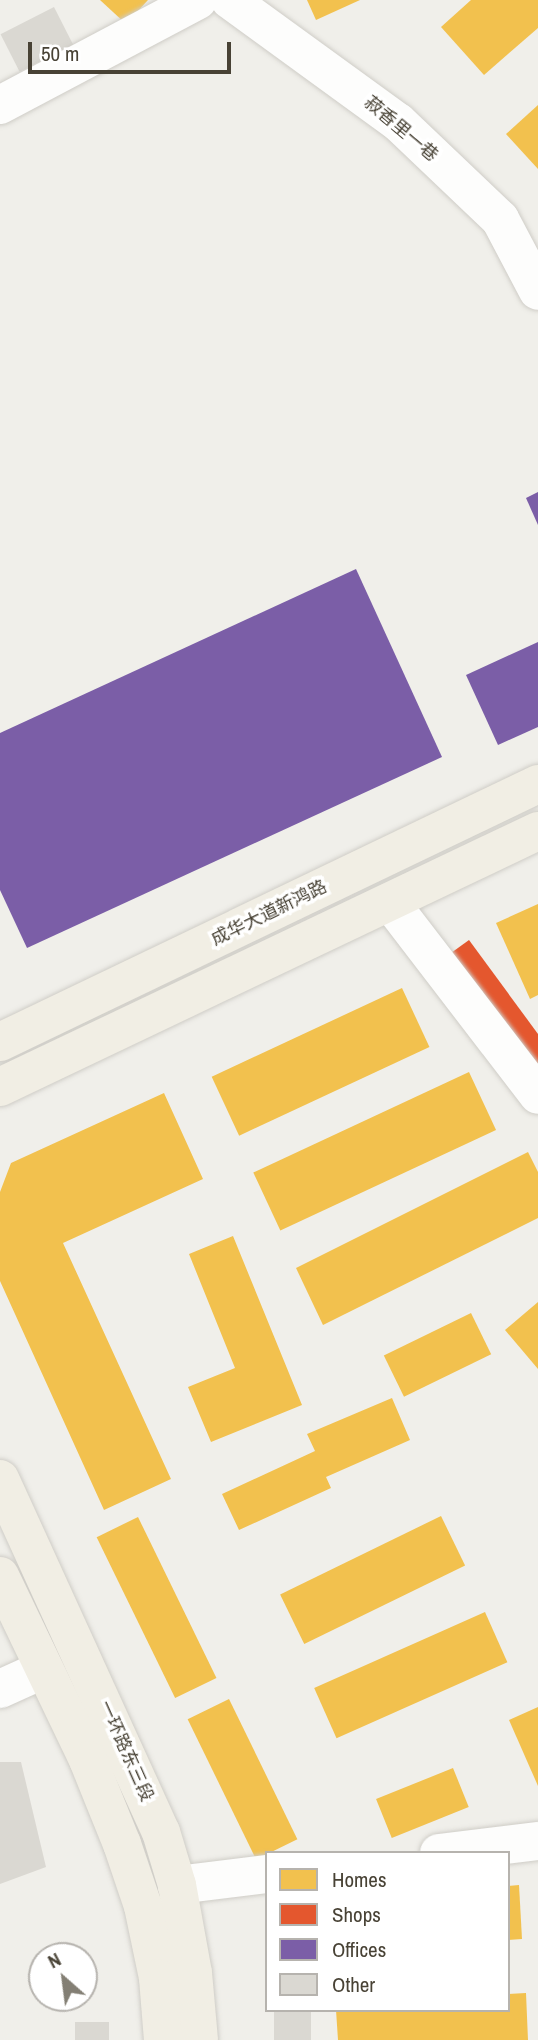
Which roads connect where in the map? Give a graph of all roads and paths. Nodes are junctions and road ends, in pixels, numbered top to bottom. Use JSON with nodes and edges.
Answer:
{"nodes":[{"id":1,"x":198,"y":0,"type":"edge"},
{"id":2,"x":230,"y":0,"type":"edge"},
{"id":3,"x":0,"y":105,"type":"edge"},
{"id":4,"x":538,"y":291,"type":"edge"},
{"id":5,"x":538,"y":784,"type":"edge"},
{"id":6,"x":538,"y":831,"type":"edge"},
{"id":7,"x":390,"y":902,"type":"junction"},
{"id":8,"x":0,"y":1042,"type":"edge"},
{"id":9,"x":0,"y":1087,"type":"edge"},
{"id":10,"x":538,"y":1095,"type":"edge"},
{"id":11,"x":0,"y":1479,"type":"edge"},
{"id":12,"x":0,"y":1576,"type":"edge"},
{"id":13,"x":44,"y":1669,"type":"junction"},
{"id":14,"x":0,"y":1689,"type":"edge"},
{"id":15,"x":538,"y":1840,"type":"edge"},
{"id":16,"x":454,"y":1851,"type":"edge"},
{"id":17,"x":265,"y":1874,"type":"edge"},
{"id":18,"x":177,"y":1885,"type":"junction"},
{"id":19,"x":163,"y":2040,"type":"edge"},
{"id":20,"x":199,"y":2040,"type":"edge"}],
"edges":[{"from":1,"to":3,"type":"street"},
{"from":2,"to":4,"type":"street","name":"菽香里一巷"},
{"from":5,"to":8,"type":"main road","name":"成华大道新鸿路"},
{"from":6,"to":7,"type":"main road"},
{"from":7,"to":9,"type":"main road"},
{"from":7,"to":10,"type":"street"},
{"from":11,"to":18,"type":"main road","name":"一环路东三段"},
{"from":12,"to":13,"type":"main road"},
{"from":13,"to":14,"type":"street"},
{"from":13,"to":19,"type":"main road"},
{"from":15,"to":16,"type":"street"},
{"from":17,"to":18,"type":"street"},
{"from":18,"to":20,"type":"main road","name":"一环路东三段"}]}
